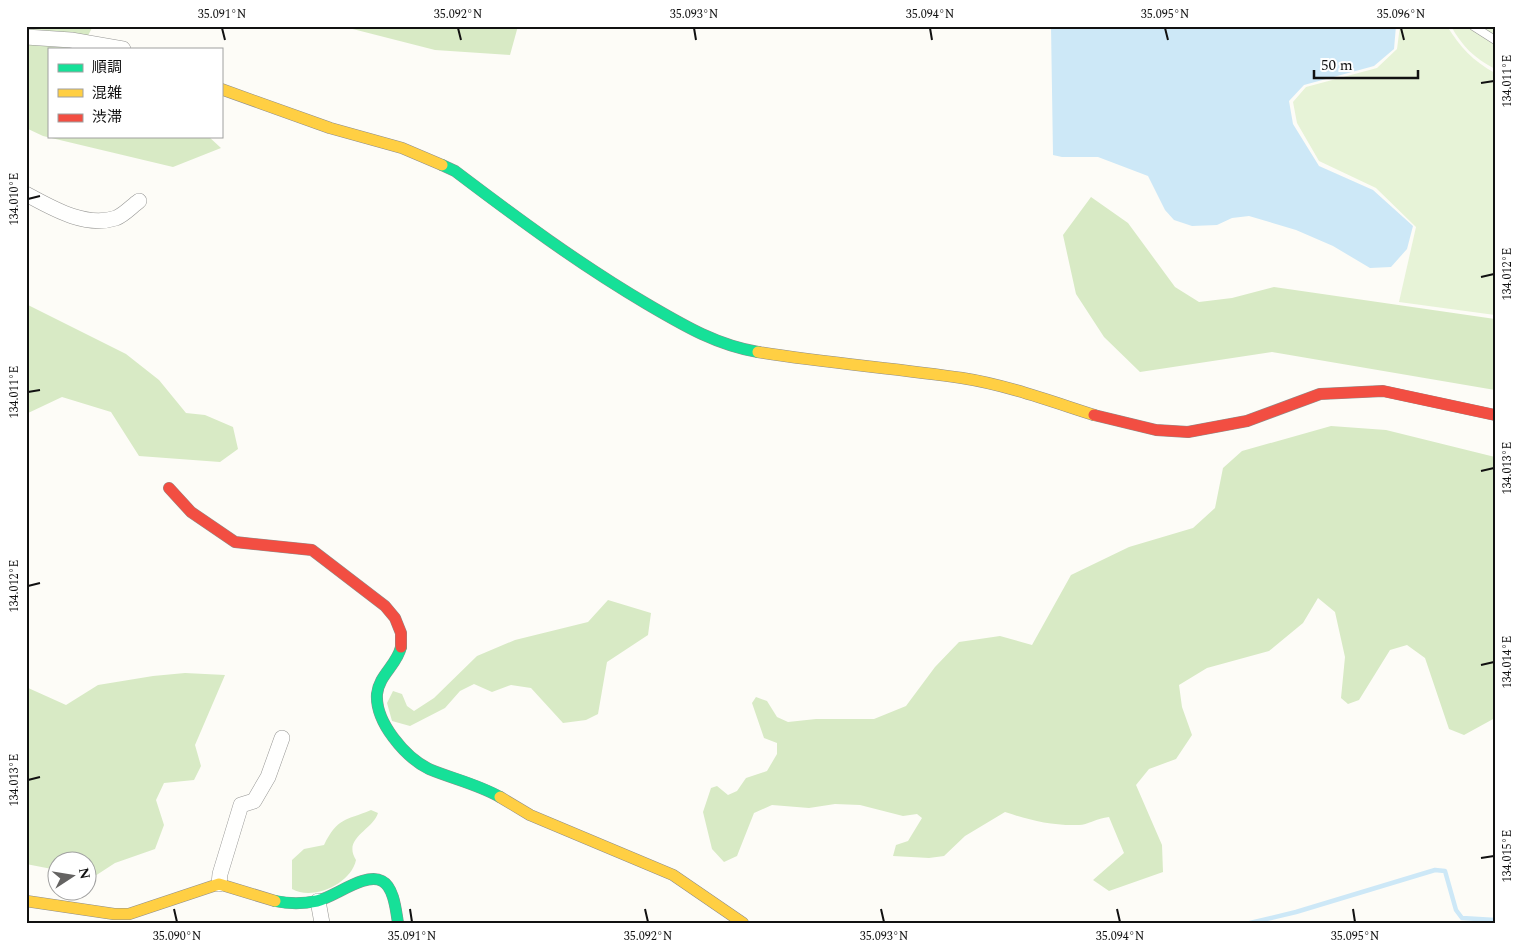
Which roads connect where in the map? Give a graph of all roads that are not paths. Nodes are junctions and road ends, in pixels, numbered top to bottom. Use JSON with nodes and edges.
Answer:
{"nodes":[{"id":1,"x":1473,"y":26,"type":"edge"},
{"id":2,"x":26,"y":37,"type":"edge"},
{"id":3,"x":1495,"y":40,"type":"edge"},
{"id":4,"x":117,"y":48,"type":"edge"},
{"id":5,"x":222,"y":89,"type":"edge"},
{"id":6,"x":26,"y":194,"type":"edge"},
{"id":7,"x":138,"y":201,"type":"dead end"},
{"id":8,"x":1495,"y":415,"type":"edge"},
{"id":9,"x":169,"y":488,"type":"dead end"},
{"id":10,"x":282,"y":738,"type":"dead end"},
{"id":11,"x":219,"y":884,"type":"junction"},
{"id":12,"x":26,"y":901,"type":"edge"},
{"id":13,"x":318,"y":901,"type":"junction"},
{"id":14,"x":131,"y":918,"type":"edge"},
{"id":15,"x":322,"y":923,"type":"edge"},
{"id":16,"x":398,"y":923,"type":"edge"},
{"id":17,"x":743,"y":923,"type":"edge"}],
"edges":[{"from":1,"to":3,"type":"lane"},
{"from":2,"to":4,"type":"street"},
{"from":5,"to":8,"type":"street"},
{"from":6,"to":7,"type":"street"},
{"from":9,"to":17,"type":"street"},
{"from":10,"to":11,"type":"street"},
{"from":11,"to":13,"type":"street"},
{"from":11,"to":14,"type":"street"},
{"from":12,"to":14,"type":"street"},
{"from":13,"to":15,"type":"street"},
{"from":13,"to":16,"type":"street"}]}
